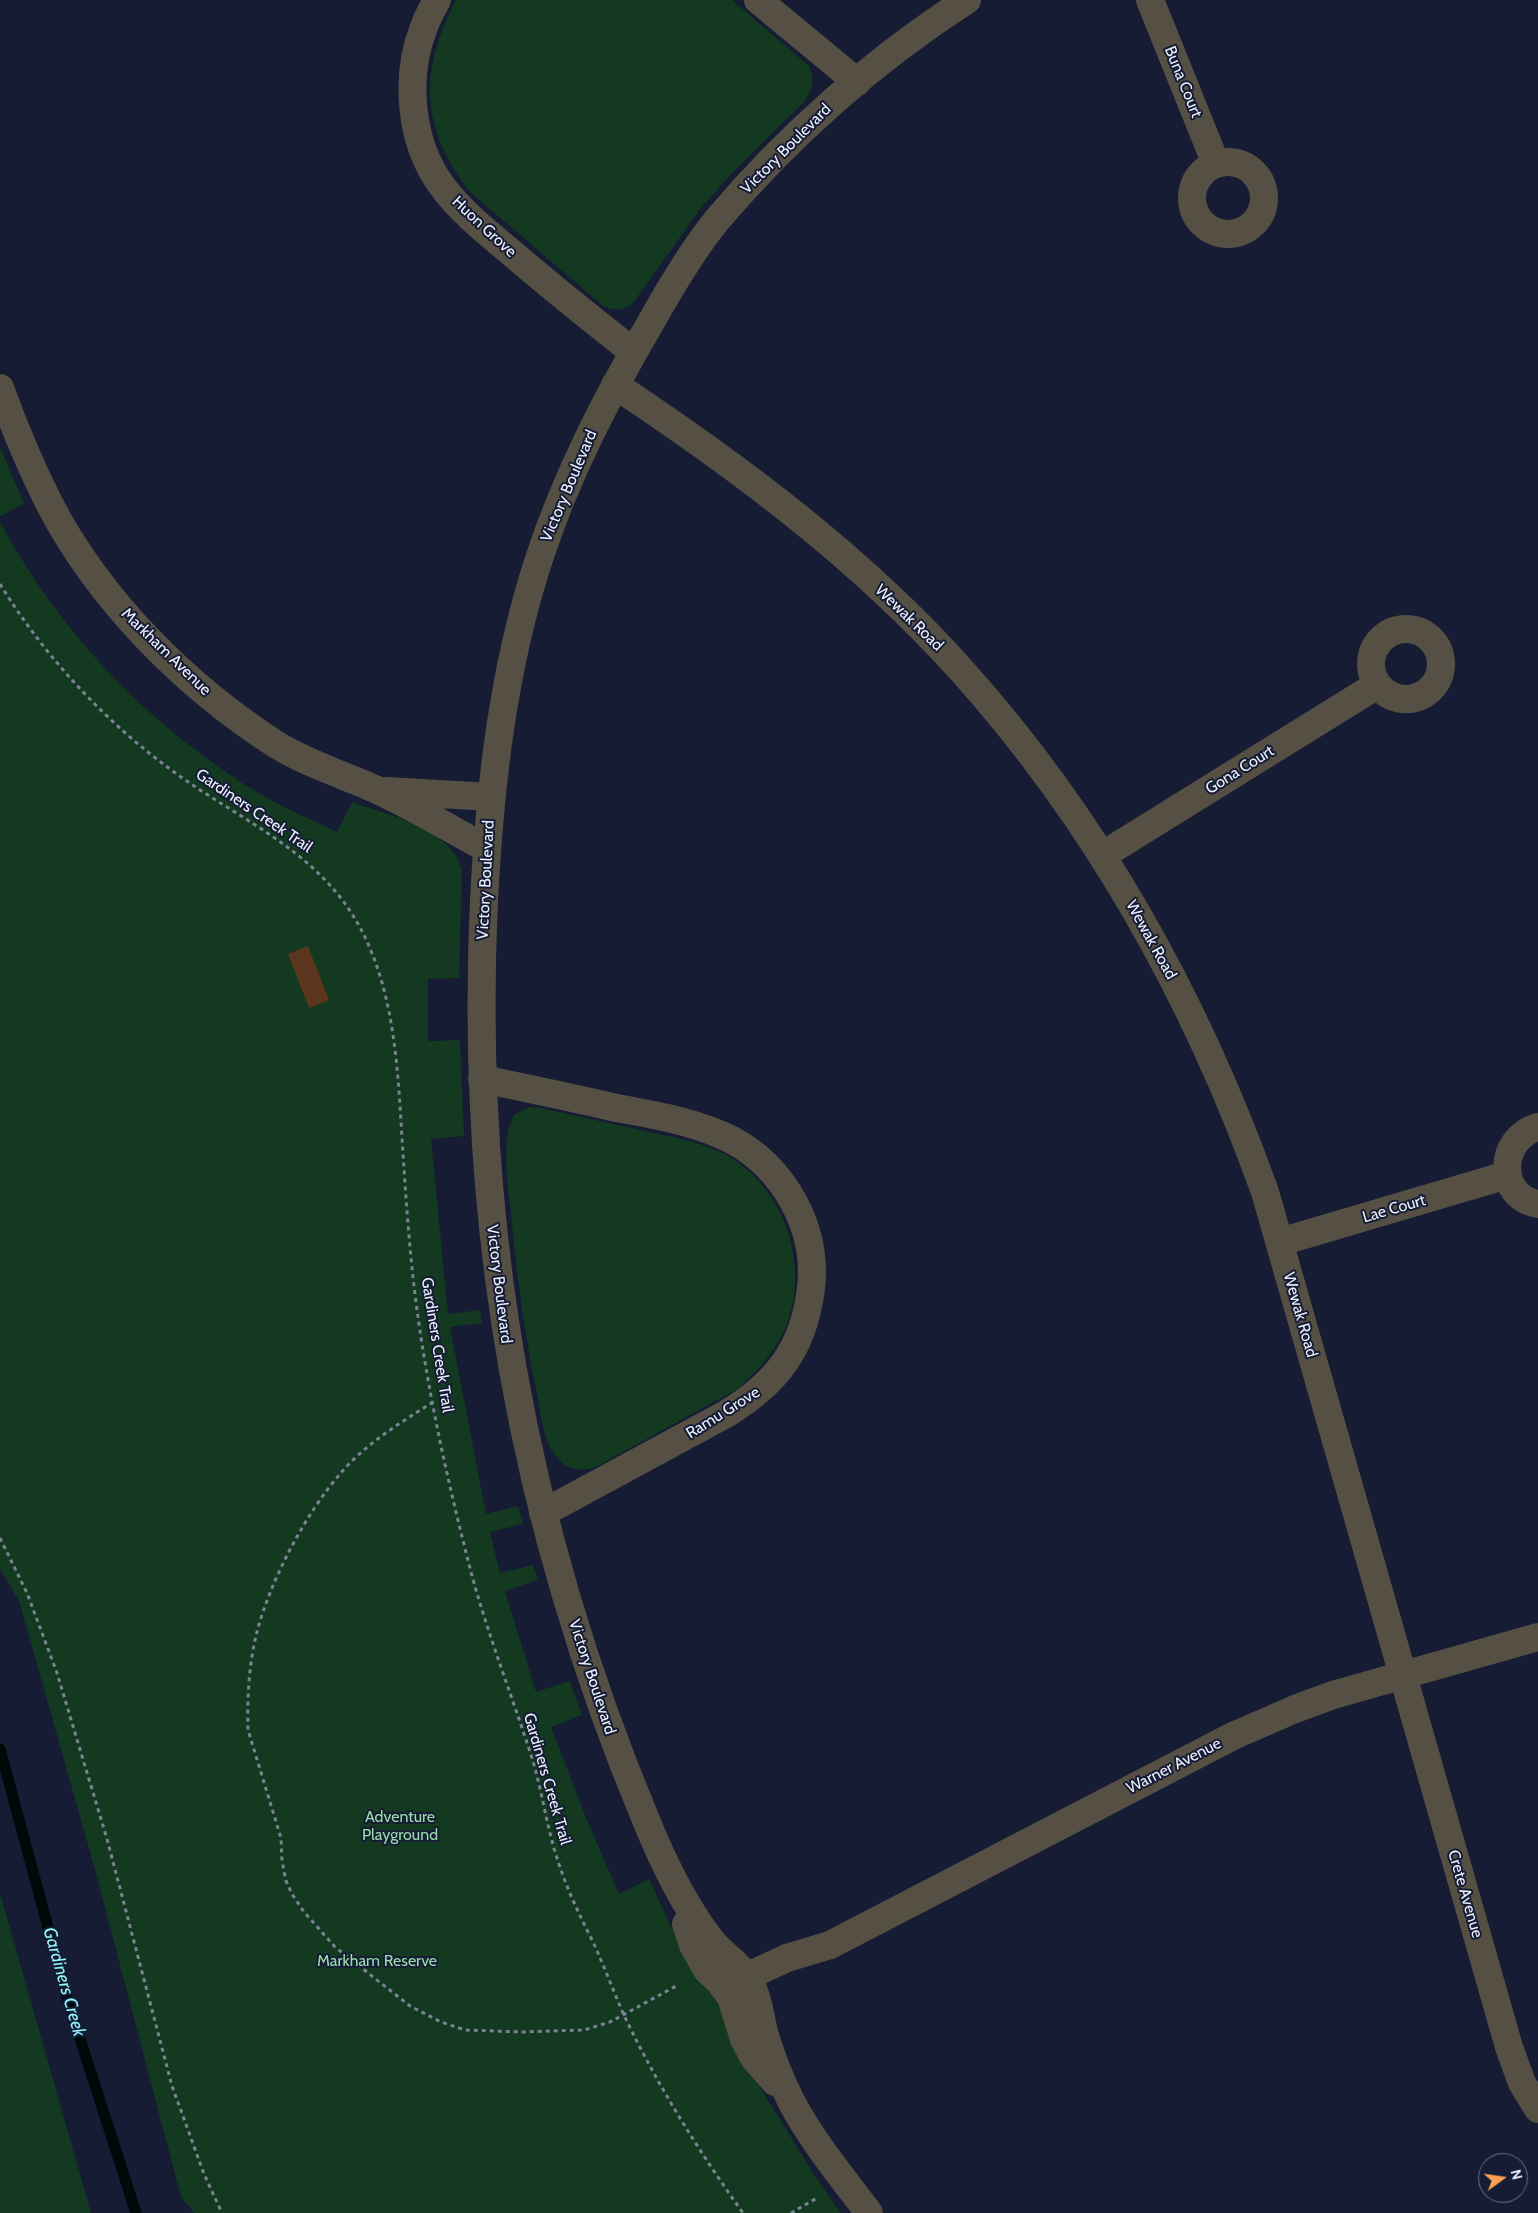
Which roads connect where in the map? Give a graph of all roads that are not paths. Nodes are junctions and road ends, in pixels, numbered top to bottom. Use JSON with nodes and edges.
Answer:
{"nodes":[{"id":1,"x":437,"y":0,"type":"edge"},
{"id":2,"x":758,"y":0,"type":"edge"},
{"id":3,"x":968,"y":0,"type":"edge"},
{"id":4,"x":1150,"y":0,"type":"edge"},
{"id":5,"x":857,"y":82,"type":"junction"},
{"id":6,"x":1216,"y":164,"type":"dead end"},
{"id":7,"x":633,"y":352,"type":"junction"},
{"id":8,"x":615,"y":385,"type":"junction"},
{"id":9,"x":0,"y":388,"type":"edge"},
{"id":10,"x":1377,"y":685,"type":"dead end"},
{"id":11,"x":378,"y":791,"type":"junction"},
{"id":12,"x":492,"y":797,"type":"junction"},
{"id":13,"x":487,"y":849,"type":"junction"},
{"id":14,"x":1103,"y":855,"type":"junction"},
{"id":15,"x":482,"y":1079,"type":"junction"},
{"id":16,"x":1538,"y":1127,"type":"edge"},
{"id":17,"x":1507,"y":1176,"type":"junction"},
{"id":18,"x":1538,"y":1204,"type":"edge"},
{"id":19,"x":1280,"y":1242,"type":"junction"},
{"id":20,"x":543,"y":1513,"type":"junction"},
{"id":21,"x":1538,"y":1637,"type":"edge"},
{"id":22,"x":1402,"y":1676,"type":"junction"},
{"id":23,"x":680,"y":1896,"type":"junction"},
{"id":24,"x":745,"y":1989,"type":"junction"},
{"id":25,"x":1538,"y":2109,"type":"edge"},
{"id":26,"x":869,"y":2213,"type":"edge"}],
"edges":[{"from":1,"to":7,"type":"street","name":"Huon Grove"},
{"from":2,"to":5,"type":"street"},
{"from":3,"to":5,"type":"street","name":"Victory Boulevard"},
{"from":4,"to":6,"type":"street","name":"Buna Court"},
{"from":5,"to":7,"type":"street","name":"Victory Boulevard"},
{"from":7,"to":8,"type":"street","name":"Victory Boulevard"},
{"from":8,"to":12,"type":"street","name":"Victory Boulevard"},
{"from":8,"to":14,"type":"street","name":"Wewak Road"},
{"from":9,"to":11,"type":"street","name":"Markham Avenue"},
{"from":10,"to":14,"type":"street","name":"Gona Court"},
{"from":11,"to":12,"type":"street","name":"Markham Avenue"},
{"from":11,"to":13,"type":"street","name":"Markham Avenue"},
{"from":12,"to":13,"type":"street","name":"Victory Boulevard"},
{"from":13,"to":15,"type":"street","name":"Victory Boulevard"},
{"from":14,"to":19,"type":"street","name":"Wewak Road"},
{"from":15,"to":20,"type":"street","name":"Victory Boulevard"},
{"from":15,"to":20,"type":"street","name":"Ramu Grove"},
{"from":16,"to":17,"type":"street"},
{"from":17,"to":18,"type":"street"},
{"from":17,"to":19,"type":"street","name":"Lae Court"},
{"from":19,"to":22,"type":"street","name":"Wewak Road"},
{"from":20,"to":23,"type":"street","name":"Victory Boulevard"},
{"from":21,"to":22,"type":"street","name":"Warner Avenue"},
{"from":22,"to":24,"type":"street","name":"Warner Avenue"},
{"from":22,"to":25,"type":"street","name":"Crete Avenue"},
{"from":23,"to":24,"type":"street","name":"Victory Boulevard"},
{"from":23,"to":24,"type":"street","name":"Victory Boulevard"},
{"from":24,"to":26,"type":"street","name":"Victory Boulevard"}]}
